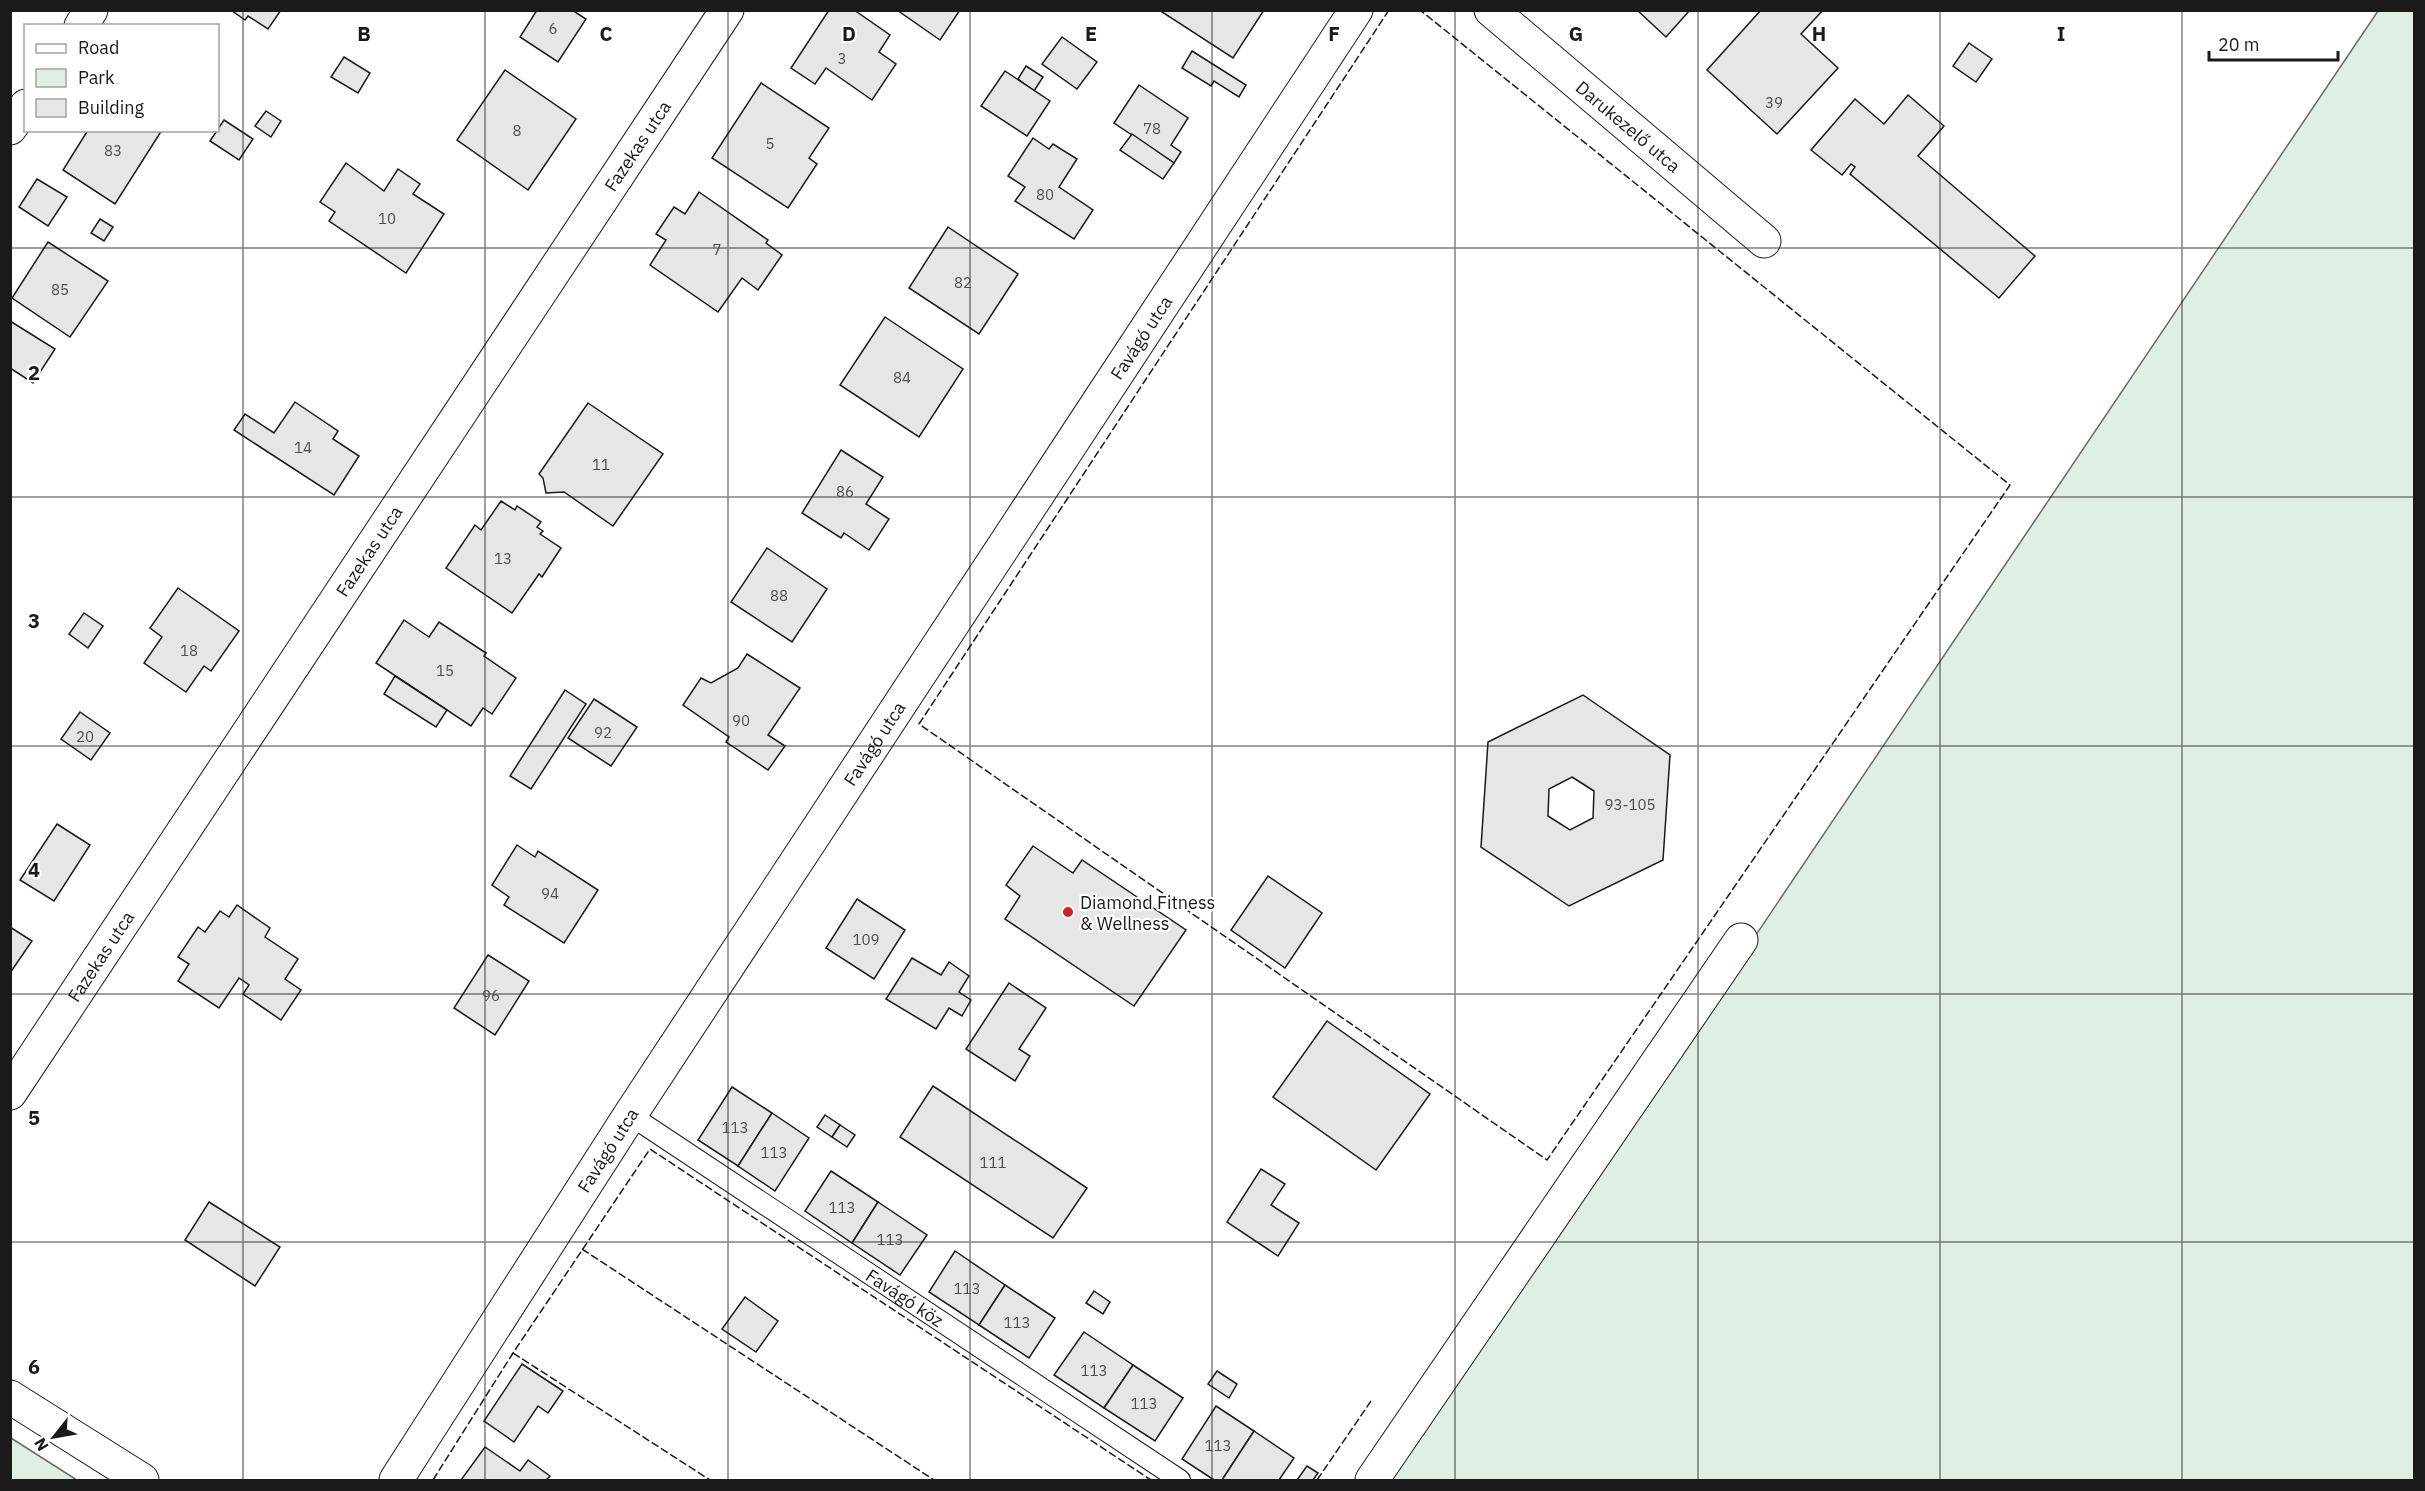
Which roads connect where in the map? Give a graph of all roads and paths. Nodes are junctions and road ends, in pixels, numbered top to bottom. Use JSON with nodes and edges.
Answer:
{"nodes":[{"id":1,"x":91,"y":10,"type":"edge"},
{"id":2,"x":727,"y":10,"type":"edge"},
{"id":3,"x":1356,"y":10,"type":"edge"},
{"id":4,"x":1491,"y":10,"type":"edge"},
{"id":5,"x":82,"y":24,"type":"edge"},
{"id":6,"x":24,"y":109,"type":"edge"},
{"id":7,"x":10,"y":129,"type":"edge"},
{"id":8,"x":1764,"y":241,"type":"dead end"},
{"id":9,"x":1741,"y":940,"type":"dead end"},
{"id":10,"x":10,"y":1094,"type":"edge"},
{"id":11,"x":630,"y":1115,"type":"junction"},
{"id":12,"x":10,"y":1397,"type":"edge"},
{"id":13,"x":142,"y":1480,"type":"edge"},
{"id":14,"x":396,"y":1480,"type":"edge"},
{"id":15,"x":1180,"y":1480,"type":"edge"},
{"id":16,"x":1372,"y":1480,"type":"edge"}],
"edges":[{"from":1,"to":5,"type":"street"},
{"from":2,"to":10,"type":"street","name":"Fazekas utca"},
{"from":3,"to":11,"type":"street","name":"Favágó utca"},
{"from":4,"to":8,"type":"street","name":"Darukezelő utca"},
{"from":6,"to":7,"type":"street"},
{"from":9,"to":16,"type":"street"},
{"from":11,"to":14,"type":"street","name":"Favágó utca"},
{"from":11,"to":15,"type":"lane","name":"Favágó köz"},
{"from":12,"to":13,"type":"street"}]}
